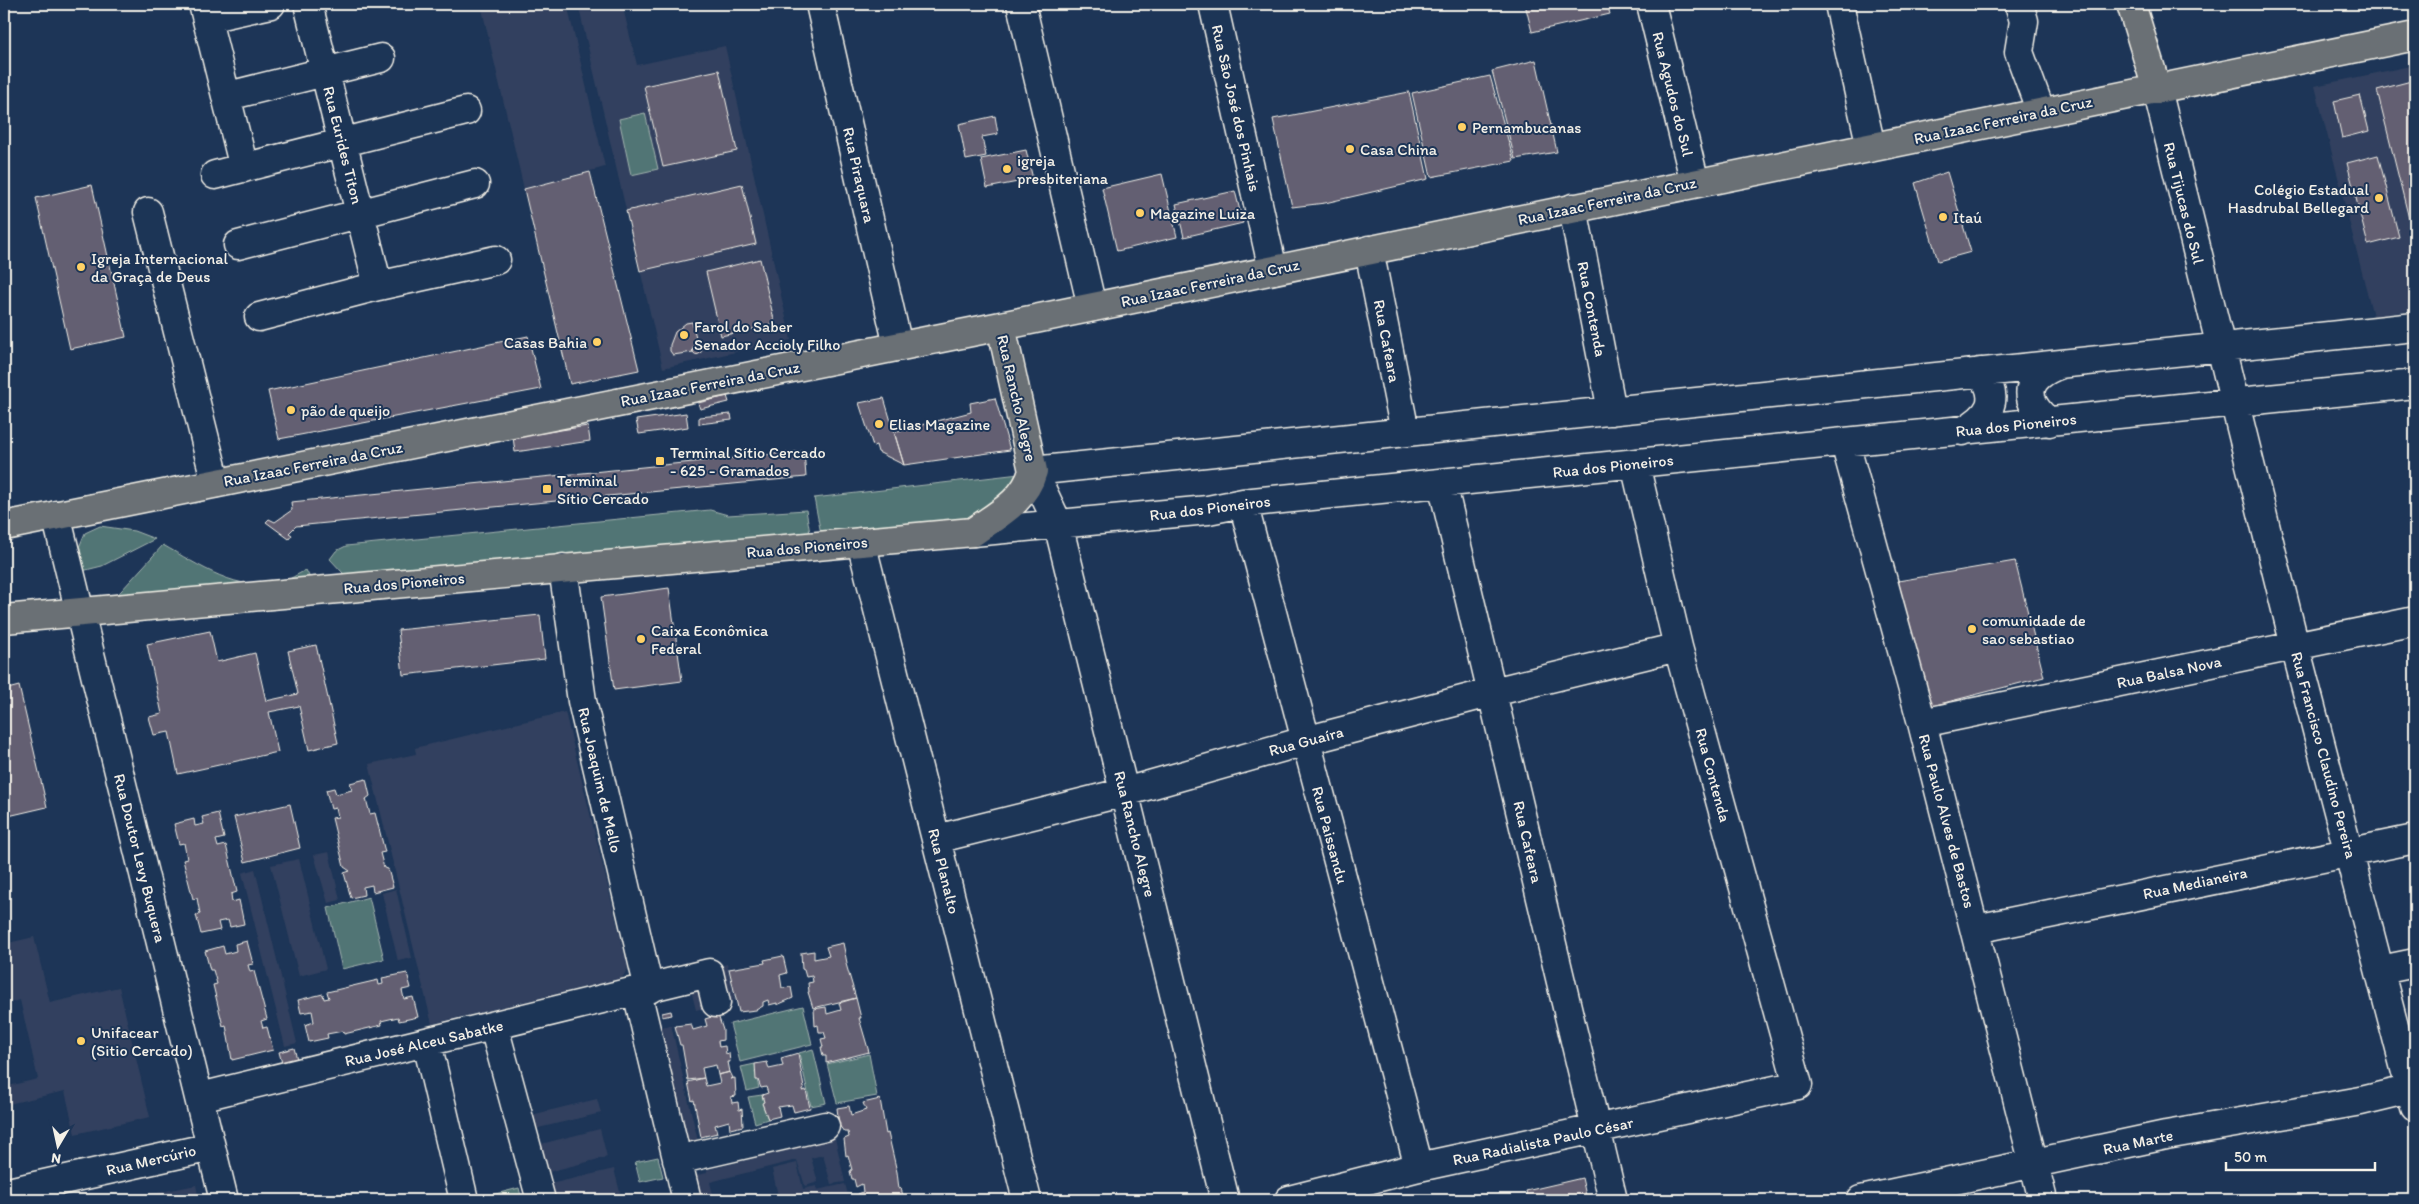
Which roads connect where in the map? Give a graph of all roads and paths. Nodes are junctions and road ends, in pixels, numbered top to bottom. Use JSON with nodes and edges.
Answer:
{"nodes":[{"id":1,"x":272,"y":4,"type":"edge"},
{"id":2,"x":308,"y":4,"type":"edge"},
{"id":3,"x":820,"y":4,"type":"edge"},
{"id":4,"x":1021,"y":4,"type":"edge"},
{"id":5,"x":1213,"y":4,"type":"edge"},
{"id":6,"x":1651,"y":4,"type":"edge"},
{"id":7,"x":1839,"y":4,"type":"edge"},
{"id":8,"x":2019,"y":4,"type":"edge"},
{"id":9,"x":2131,"y":4,"type":"edge"},
{"id":10,"x":205,"y":11,"type":"edge"},
{"id":11,"x":2415,"y":36,"type":"edge"},
{"id":12,"x":381,"y":58,"type":"dead end"},
{"id":13,"x":324,"y":70,"type":"junction"},
{"id":14,"x":2157,"y":89,"type":"junction"},
{"id":15,"x":228,"y":96,"type":"junction"},
{"id":16,"x":466,"y":111,"type":"dead end"},
{"id":17,"x":2041,"y":112,"type":"junction"},
{"id":18,"x":343,"y":144,"type":"junction"},
{"id":19,"x":1871,"y":147,"type":"junction"},
{"id":20,"x":244,"y":168,"type":"junction"},
{"id":21,"x":215,"y":175,"type":"dead end"},
{"id":22,"x":475,"y":184,"type":"dead end"},
{"id":23,"x":1695,"y":184,"type":"junction"},
{"id":24,"x":1573,"y":208,"type":"junction"},
{"id":25,"x":148,"y":212,"type":"dead end"},
{"id":26,"x":360,"y":213,"type":"junction"},
{"id":27,"x":238,"y":245,"type":"dead end"},
{"id":28,"x":1368,"y":250,"type":"junction"},
{"id":29,"x":496,"y":260,"type":"dead end"},
{"id":30,"x":1273,"y":270,"type":"junction"},
{"id":31,"x":378,"y":286,"type":"junction"},
{"id":32,"x":1092,"y":307,"type":"junction"},
{"id":33,"x":259,"y":317,"type":"dead end"},
{"id":34,"x":1001,"y":326,"type":"junction"},
{"id":35,"x":2415,"y":327,"type":"edge"},
{"id":36,"x":898,"y":346,"type":"junction"},
{"id":37,"x":2219,"y":347,"type":"junction"},
{"id":38,"x":2063,"y":364,"type":"junction"},
{"id":39,"x":1980,"y":372,"type":"junction"},
{"id":40,"x":2415,"y":376,"type":"edge"},
{"id":41,"x":2415,"y":384,"type":"edge"},
{"id":42,"x":2348,"y":391,"type":"junction"},
{"id":43,"x":2234,"y":403,"type":"junction"},
{"id":44,"x":1612,"y":411,"type":"junction"},
{"id":45,"x":2049,"y":422,"type":"junction"},
{"id":46,"x":1963,"y":431,"type":"junction"},
{"id":47,"x":1406,"y":432,"type":"junction"},
{"id":48,"x":1844,"y":443,"type":"junction"},
{"id":49,"x":1635,"y":464,"type":"junction"},
{"id":50,"x":1034,"y":471,"type":"junction"},
{"id":51,"x":216,"y":483,"type":"junction"},
{"id":52,"x":1442,"y":483,"type":"junction"},
{"id":53,"x":1243,"y":503,"type":"junction"},
{"id":54,"x":56,"y":516,"type":"junction"},
{"id":55,"x":1058,"y":524,"type":"junction"},
{"id":56,"x":4,"y":526,"type":"edge"},
{"id":57,"x":973,"y":532,"type":"junction"},
{"id":58,"x":861,"y":542,"type":"junction"},
{"id":59,"x":563,"y":568,"type":"junction"},
{"id":60,"x":80,"y":612,"type":"junction"},
{"id":61,"x":4,"y":619,"type":"edge"},
{"id":62,"x":2415,"y":620,"type":"edge"},
{"id":63,"x":2295,"y":646,"type":"junction"},
{"id":64,"x":1678,"y":647,"type":"junction"},
{"id":65,"x":1492,"y":692,"type":"junction"},
{"id":66,"x":1922,"y":724,"type":"junction"},
{"id":67,"x":1305,"y":741,"type":"junction"},
{"id":68,"x":1125,"y":792,"type":"junction"},
{"id":69,"x":936,"y":839,"type":"junction"},
{"id":70,"x":2415,"y":839,"type":"edge"},
{"id":71,"x":2349,"y":851,"type":"junction"},
{"id":72,"x":1976,"y":929,"type":"junction"},
{"id":73,"x":2415,"y":963,"type":"edge"},
{"id":74,"x":2381,"y":970,"type":"junction"},
{"id":75,"x":643,"y":990,"type":"junction"},
{"id":76,"x":716,"y":1003,"type":"dead end"},
{"id":77,"x":494,"y":1027,"type":"junction"},
{"id":78,"x":427,"y":1042,"type":"junction"},
{"id":79,"x":1798,"y":1085,"type":"joint"},
{"id":80,"x":2414,"y":1094,"type":"edge"},
{"id":81,"x":200,"y":1097,"type":"junction"},
{"id":82,"x":1596,"y":1130,"type":"junction"},
{"id":83,"x":826,"y":1132,"type":"dead end"},
{"id":84,"x":211,"y":1147,"type":"junction"},
{"id":85,"x":2035,"y":1164,"type":"junction"},
{"id":86,"x":1419,"y":1167,"type":"junction"},
{"id":87,"x":682,"y":1178,"type":"edge"},
{"id":88,"x":4,"y":1193,"type":"edge"},
{"id":89,"x":224,"y":1200,"type":"edge"},
{"id":90,"x":464,"y":1200,"type":"edge"},
{"id":91,"x":541,"y":1200,"type":"edge"},
{"id":92,"x":1027,"y":1200,"type":"edge"},
{"id":93,"x":1225,"y":1200,"type":"edge"},
{"id":94,"x":1288,"y":1200,"type":"edge"},
{"id":95,"x":1613,"y":1200,"type":"edge"},
{"id":96,"x":1861,"y":1200,"type":"edge"},
{"id":97,"x":2043,"y":1200,"type":"edge"}],
"edges":[{"from":1,"to":10,"type":"street"},
{"from":2,"to":13,"type":"street","name":"Rua Eurides Titon"},
{"from":3,"to":36,"type":"street","name":"Rua Piraquara"},
{"from":4,"to":32,"type":"street"},
{"from":5,"to":30,"type":"street","name":"Rua São José dos Pinhais"},
{"from":6,"to":23,"type":"street","name":"Rua Agudos do Sul"},
{"from":7,"to":19,"type":"street"},
{"from":8,"to":17,"type":"street"},
{"from":9,"to":14,"type":"main road","name":"Rua Tijucas do Sul"},
{"from":10,"to":15,"type":"street"},
{"from":11,"to":14,"type":"main road","name":"Rua Izaac Ferreira da Cruz"},
{"from":12,"to":13,"type":"street"},
{"from":13,"to":15,"type":"street"},
{"from":13,"to":18,"type":"street","name":"Rua Eurides Titon"},
{"from":14,"to":17,"type":"main road","name":"Rua Izaac Ferreira da Cruz"},
{"from":14,"to":37,"type":"street","name":"Rua Tijucas do Sul"},
{"from":15,"to":20,"type":"street"},
{"from":16,"to":18,"type":"street"},
{"from":17,"to":19,"type":"main road","name":"Rua Izaac Ferreira da Cruz"},
{"from":18,"to":20,"type":"street"},
{"from":18,"to":26,"type":"street","name":"Rua Eurides Titon"},
{"from":19,"to":23,"type":"main road","name":"Rua Izaac Ferreira da Cruz"},
{"from":20,"to":21,"type":"street"},
{"from":22,"to":26,"type":"street"},
{"from":23,"to":24,"type":"main road","name":"Rua Izaac Ferreira da Cruz"},
{"from":24,"to":28,"type":"main road","name":"Rua Izaac Ferreira da Cruz"},
{"from":24,"to":44,"type":"street","name":"Rua Contenda"},
{"from":25,"to":51,"type":"street"},
{"from":26,"to":27,"type":"street"},
{"from":26,"to":31,"type":"street","name":"Rua Eurides Titon"},
{"from":28,"to":30,"type":"main road","name":"Rua Izaac Ferreira da Cruz"},
{"from":28,"to":47,"type":"street","name":"Rua Cafeara"},
{"from":29,"to":31,"type":"street"},
{"from":30,"to":32,"type":"main road","name":"Rua Izaac Ferreira da Cruz"},
{"from":31,"to":33,"type":"street"},
{"from":32,"to":34,"type":"main road","name":"Rua Izaac Ferreira da Cruz"},
{"from":34,"to":36,"type":"main road","name":"Rua Izaac Ferreira da Cruz"},
{"from":34,"to":50,"type":"main road","name":"Rua Rancho Alegre"},
{"from":35,"to":37,"type":"street"},
{"from":36,"to":51,"type":"main road","name":"Rua Izaac Ferreira da Cruz"},
{"from":37,"to":38,"type":"street"},
{"from":37,"to":43,"type":"street","name":"Rua Tijucas do Sul"},
{"from":38,"to":39,"type":"street"},
{"from":38,"to":45,"type":"street"},
{"from":39,"to":44,"type":"street"},
{"from":39,"to":46,"type":"street"},
{"from":40,"to":42,"type":"street"},
{"from":41,"to":42,"type":"street","name":"Rua dos Pioneiros"},
{"from":42,"to":43,"type":"street","name":"Rua dos Pioneiros"},
{"from":43,"to":45,"type":"street","name":"Rua dos Pioneiros"},
{"from":43,"to":63,"type":"street","name":"Rua Francisco Claudino Pereira"},
{"from":44,"to":47,"type":"street"},
{"from":45,"to":46,"type":"street","name":"Rua dos Pioneiros"},
{"from":46,"to":48,"type":"street","name":"Rua dos Pioneiros"},
{"from":47,"to":50,"type":"street"},
{"from":48,"to":49,"type":"street","name":"Rua dos Pioneiros"},
{"from":48,"to":66,"type":"street","name":"Rua Paulo Alves de Bastos"},
{"from":49,"to":52,"type":"street","name":"Rua dos Pioneiros"},
{"from":49,"to":64,"type":"street","name":"Rua Contenda"},
{"from":50,"to":55,"type":"street","name":"Rua Rancho Alegre"},
{"from":50,"to":57,"type":"main road","name":"Rua Rancho Alegre"},
{"from":51,"to":54,"type":"main road","name":"Rua Izaac Ferreira da Cruz"},
{"from":52,"to":53,"type":"street","name":"Rua dos Pioneiros"},
{"from":52,"to":65,"type":"street","name":"Rua Cafeara"},
{"from":53,"to":55,"type":"street","name":"Rua dos Pioneiros"},
{"from":53,"to":67,"type":"street","name":"Rua Paissandu"},
{"from":54,"to":56,"type":"main road","name":"Rua Izaac Ferreira da Cruz"},
{"from":54,"to":60,"type":"street","name":"Rua Doutor Levy Buquera"},
{"from":55,"to":57,"type":"street","name":"Rua dos Pioneiros"},
{"from":55,"to":68,"type":"street","name":"Rua Rancho Alegre"},
{"from":57,"to":58,"type":"main road","name":"Rua dos Pioneiros"},
{"from":58,"to":59,"type":"main road","name":"Rua dos Pioneiros"},
{"from":58,"to":69,"type":"street","name":"Rua Planalto"},
{"from":59,"to":60,"type":"main road","name":"Rua dos Pioneiros"},
{"from":59,"to":75,"type":"street","name":"Rua Joaquim de Mello"},
{"from":60,"to":61,"type":"main road","name":"Rua dos Pioneiros"},
{"from":60,"to":81,"type":"street","name":"Rua Doutor Levy Buquera"},
{"from":62,"to":63,"type":"street","name":"Rua Balsa Nova"},
{"from":63,"to":66,"type":"street","name":"Rua Balsa Nova"},
{"from":63,"to":71,"type":"street","name":"Rua Francisco Claudino Pereira"},
{"from":64,"to":65,"type":"street","name":"Rua Guaíra"},
{"from":64,"to":79,"type":"street","name":"Rua Contenda"},
{"from":65,"to":67,"type":"street","name":"Rua Guaíra"},
{"from":65,"to":82,"type":"street","name":"Rua Cafeara"},
{"from":66,"to":72,"type":"street","name":"Rua Paulo Alves de Bastos"},
{"from":67,"to":68,"type":"street","name":"Rua Guaíra"},
{"from":67,"to":86,"type":"street","name":"Rua Paissandu"},
{"from":68,"to":69,"type":"street","name":"Rua Guaíra"},
{"from":68,"to":93,"type":"street","name":"Rua Rancho Alegre"},
{"from":69,"to":92,"type":"street","name":"Rua Planalto"},
{"from":70,"to":71,"type":"street","name":"Rua Medianeira"},
{"from":71,"to":72,"type":"street","name":"Rua Medianeira"},
{"from":71,"to":74,"type":"street","name":"Rua Francisco Claudino Pereira"},
{"from":72,"to":85,"type":"street","name":"Rua Paulo Alves de Bastos"},
{"from":73,"to":74,"type":"street"},
{"from":74,"to":80,"type":"street","name":"Rua Francisco Claudino Pereira"},
{"from":75,"to":76,"type":"street","name":"Rua José Alceu Sabatke"},
{"from":75,"to":77,"type":"street","name":"Rua José Alceu Sabatke"},
{"from":75,"to":87,"type":"street","name":"Rua Joaquim de Mello"},
{"from":77,"to":78,"type":"street","name":"Rua José Alceu Sabatke"},
{"from":77,"to":91,"type":"street"},
{"from":78,"to":81,"type":"street","name":"Rua José Alceu Sabatke"},
{"from":78,"to":90,"type":"street"},
{"from":79,"to":82,"type":"street","name":"Rua Radialista Paulo César"},
{"from":80,"to":85,"type":"street","name":"Rua Marte"},
{"from":81,"to":84,"type":"street","name":"Rua Doutor Levy Buquera"},
{"from":82,"to":86,"type":"street","name":"Rua Radialista Paulo César"},
{"from":82,"to":95,"type":"street","name":"Rua Cafeara"},
{"from":83,"to":87,"type":"street"},
{"from":84,"to":88,"type":"street","name":"Rua Mercúrio"},
{"from":84,"to":89,"type":"street","name":"Rua Doutor Levy Buquera"},
{"from":85,"to":96,"type":"street","name":"Rua Marte"},
{"from":85,"to":97,"type":"street","name":"Rua Paulo Alves de Bastos"},
{"from":86,"to":94,"type":"street","name":"Rua Radialista Paulo César"}]}
